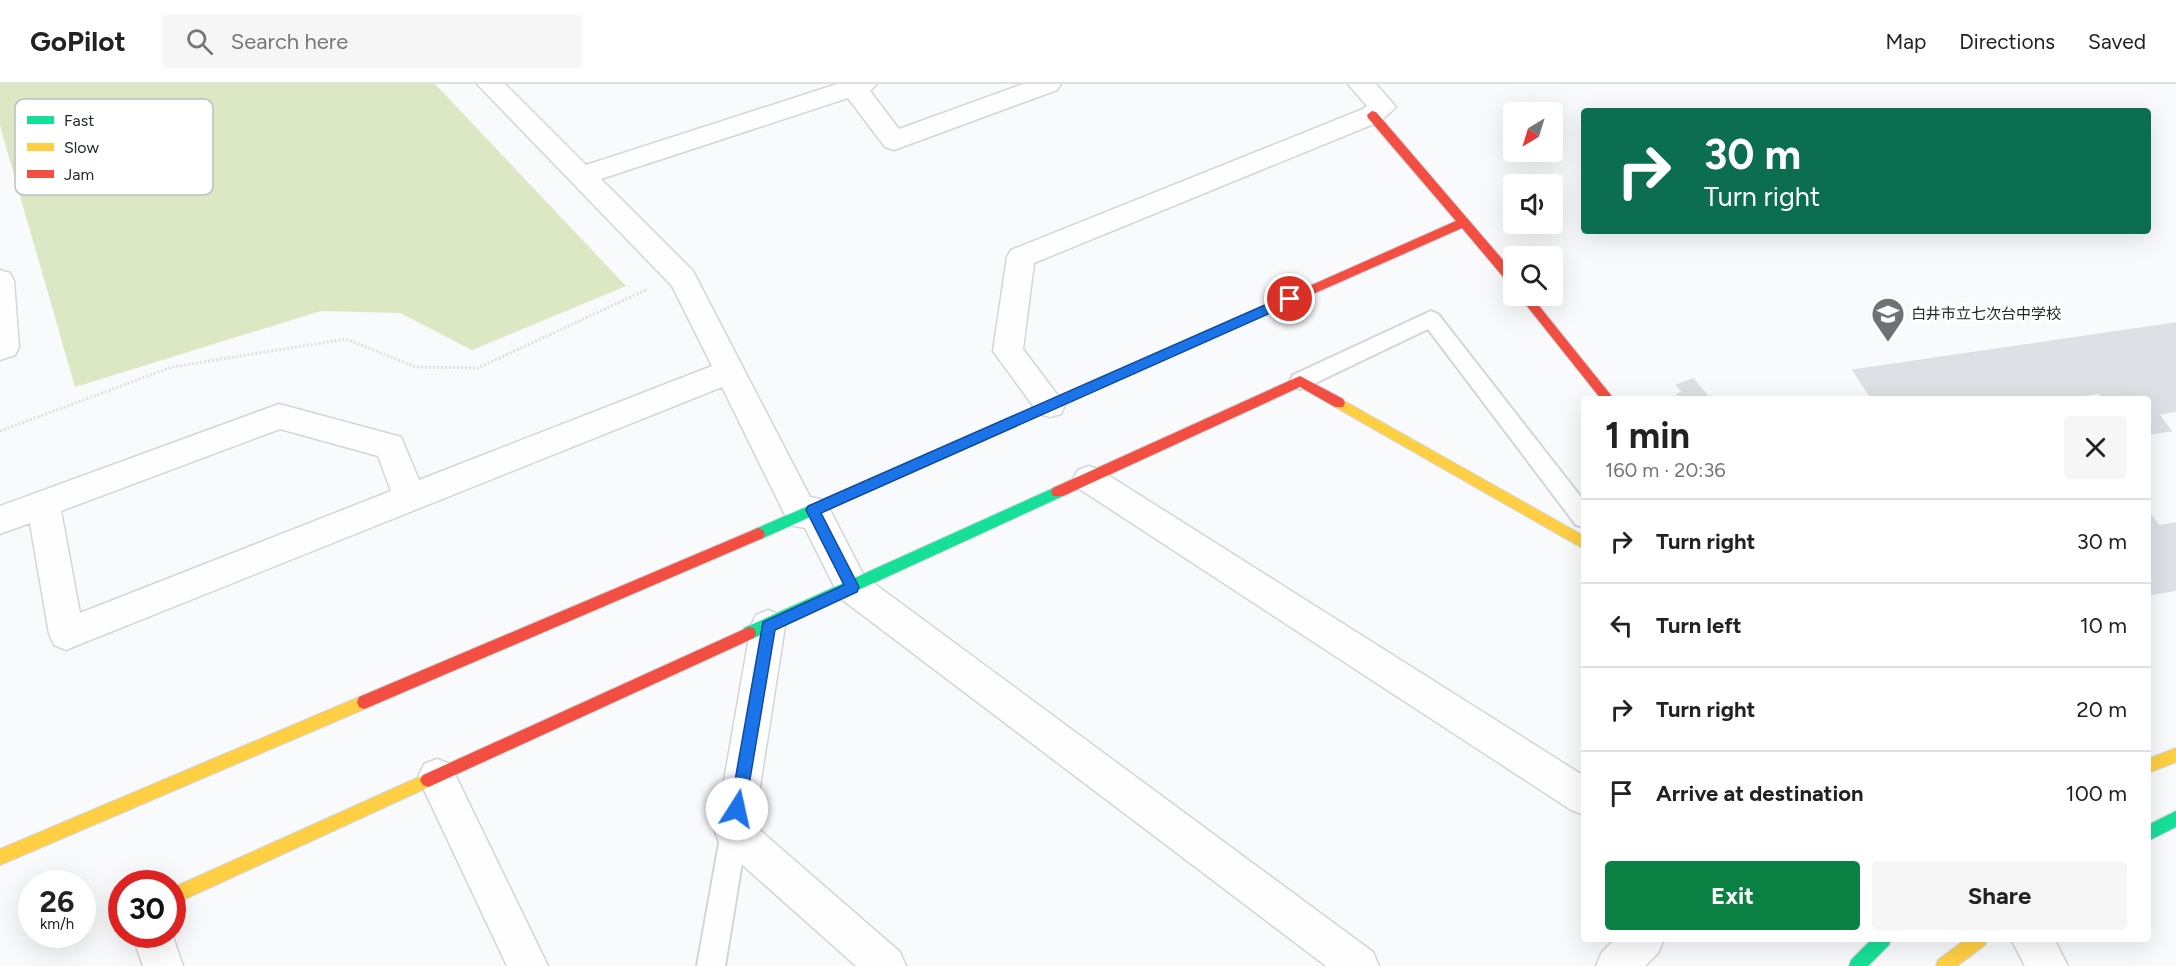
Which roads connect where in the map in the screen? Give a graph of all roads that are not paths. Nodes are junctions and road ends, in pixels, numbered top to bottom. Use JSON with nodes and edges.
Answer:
{"nodes":[{"id":1,"x":490,"y":84,"type":"edge"},
{"id":2,"x":1048,"y":84,"type":"edge"},
{"id":3,"x":1362,"y":84,"type":"edge"},
{"id":4,"x":859,"y":86,"type":"edge"},
{"id":5,"x":1372,"y":115,"type":"junction"},
{"id":6,"x":581,"y":176,"type":"junction"},
{"id":7,"x":1465,"y":222,"type":"junction"},
{"id":8,"x":1503,"y":269,"type":"edge"},
{"id":9,"x":0,"y":281,"type":"edge"},
{"id":10,"x":1533,"y":306,"type":"edge"},
{"id":11,"x":0,"y":348,"type":"edge"},
{"id":12,"x":729,"y":371,"type":"junction"},
{"id":13,"x":1300,"y":381,"type":"junction"},
{"id":14,"x":1606,"y":396,"type":"edge"},
{"id":15,"x":1050,"y":405,"type":"junction"},
{"id":16,"x":1089,"y":478,"type":"junction"},
{"id":17,"x":410,"y":497,"type":"junction"},
{"id":18,"x":43,"y":504,"type":"junction"},
{"id":19,"x":807,"y":512,"type":"junction"},
{"id":20,"x":1581,"y":515,"type":"edge"},
{"id":21,"x":0,"y":520,"type":"edge"},
{"id":22,"x":1581,"y":540,"type":"edge"},
{"id":23,"x":852,"y":587,"type":"junction"},
{"id":24,"x":768,"y":626,"type":"junction"},
{"id":25,"x":2176,"y":755,"type":"edge"},
{"id":26,"x":2151,"y":765,"type":"edge"},
{"id":27,"x":437,"y":777,"type":"junction"},
{"id":28,"x":1581,"y":795,"type":"edge"},
{"id":29,"x":2176,"y":819,"type":"edge"},
{"id":30,"x":734,"y":832,"type":"junction"},
{"id":31,"x":2151,"y":832,"type":"edge"},
{"id":32,"x":0,"y":857,"type":"edge"},
{"id":33,"x":186,"y":891,"type":"edge"},
{"id":34,"x":1641,"y":942,"type":"edge"},
{"id":35,"x":1880,"y":942,"type":"edge"},
{"id":36,"x":1975,"y":942,"type":"edge"},
{"id":37,"x":2033,"y":942,"type":"edge"},
{"id":38,"x":157,"y":948,"type":"edge"},
{"id":39,"x":163,"y":966,"type":"edge"},
{"id":40,"x":528,"y":966,"type":"edge"},
{"id":41,"x":711,"y":966,"type":"edge"},
{"id":42,"x":886,"y":966,"type":"edge"},
{"id":43,"x":1359,"y":966,"type":"edge"},
{"id":44,"x":1616,"y":966,"type":"edge"},
{"id":45,"x":1857,"y":966,"type":"edge"},
{"id":46,"x":1944,"y":966,"type":"edge"},
{"id":47,"x":2048,"y":966,"type":"edge"}],
"edges":[{"from":1,"to":6,"type":"street"},
{"from":2,"to":4,"type":"street"},
{"from":3,"to":5,"type":"street"},
{"from":4,"to":6,"type":"street"},
{"from":5,"to":7,"type":"street"},
{"from":5,"to":15,"type":"street"},
{"from":6,"to":12,"type":"street"},
{"from":7,"to":8,"type":"street"},
{"from":7,"to":15,"type":"street"},
{"from":9,"to":11,"type":"street"},
{"from":10,"to":14,"type":"street"},
{"from":12,"to":17,"type":"street"},
{"from":12,"to":19,"type":"street"},
{"from":13,"to":16,"type":"street"},
{"from":13,"to":20,"type":"lane"},
{"from":13,"to":22,"type":"street"},
{"from":15,"to":19,"type":"street"},
{"from":16,"to":23,"type":"street"},
{"from":16,"to":28,"type":"street"},
{"from":17,"to":18,"type":"street"},
{"from":17,"to":18,"type":"street"},
{"from":18,"to":21,"type":"street"},
{"from":19,"to":23,"type":"street"},
{"from":19,"to":32,"type":"street"},
{"from":23,"to":24,"type":"street"},
{"from":23,"to":43,"type":"street"},
{"from":24,"to":27,"type":"street"},
{"from":24,"to":30,"type":"street"},
{"from":25,"to":26,"type":"street"},
{"from":27,"to":33,"type":"street"},
{"from":27,"to":40,"type":"street"},
{"from":29,"to":31,"type":"street"},
{"from":30,"to":41,"type":"lane"},
{"from":30,"to":42,"type":"street"},
{"from":34,"to":44,"type":"street"},
{"from":35,"to":45,"type":"street"},
{"from":36,"to":46,"type":"street"},
{"from":37,"to":47,"type":"street"},
{"from":38,"to":39,"type":"street"}]}
